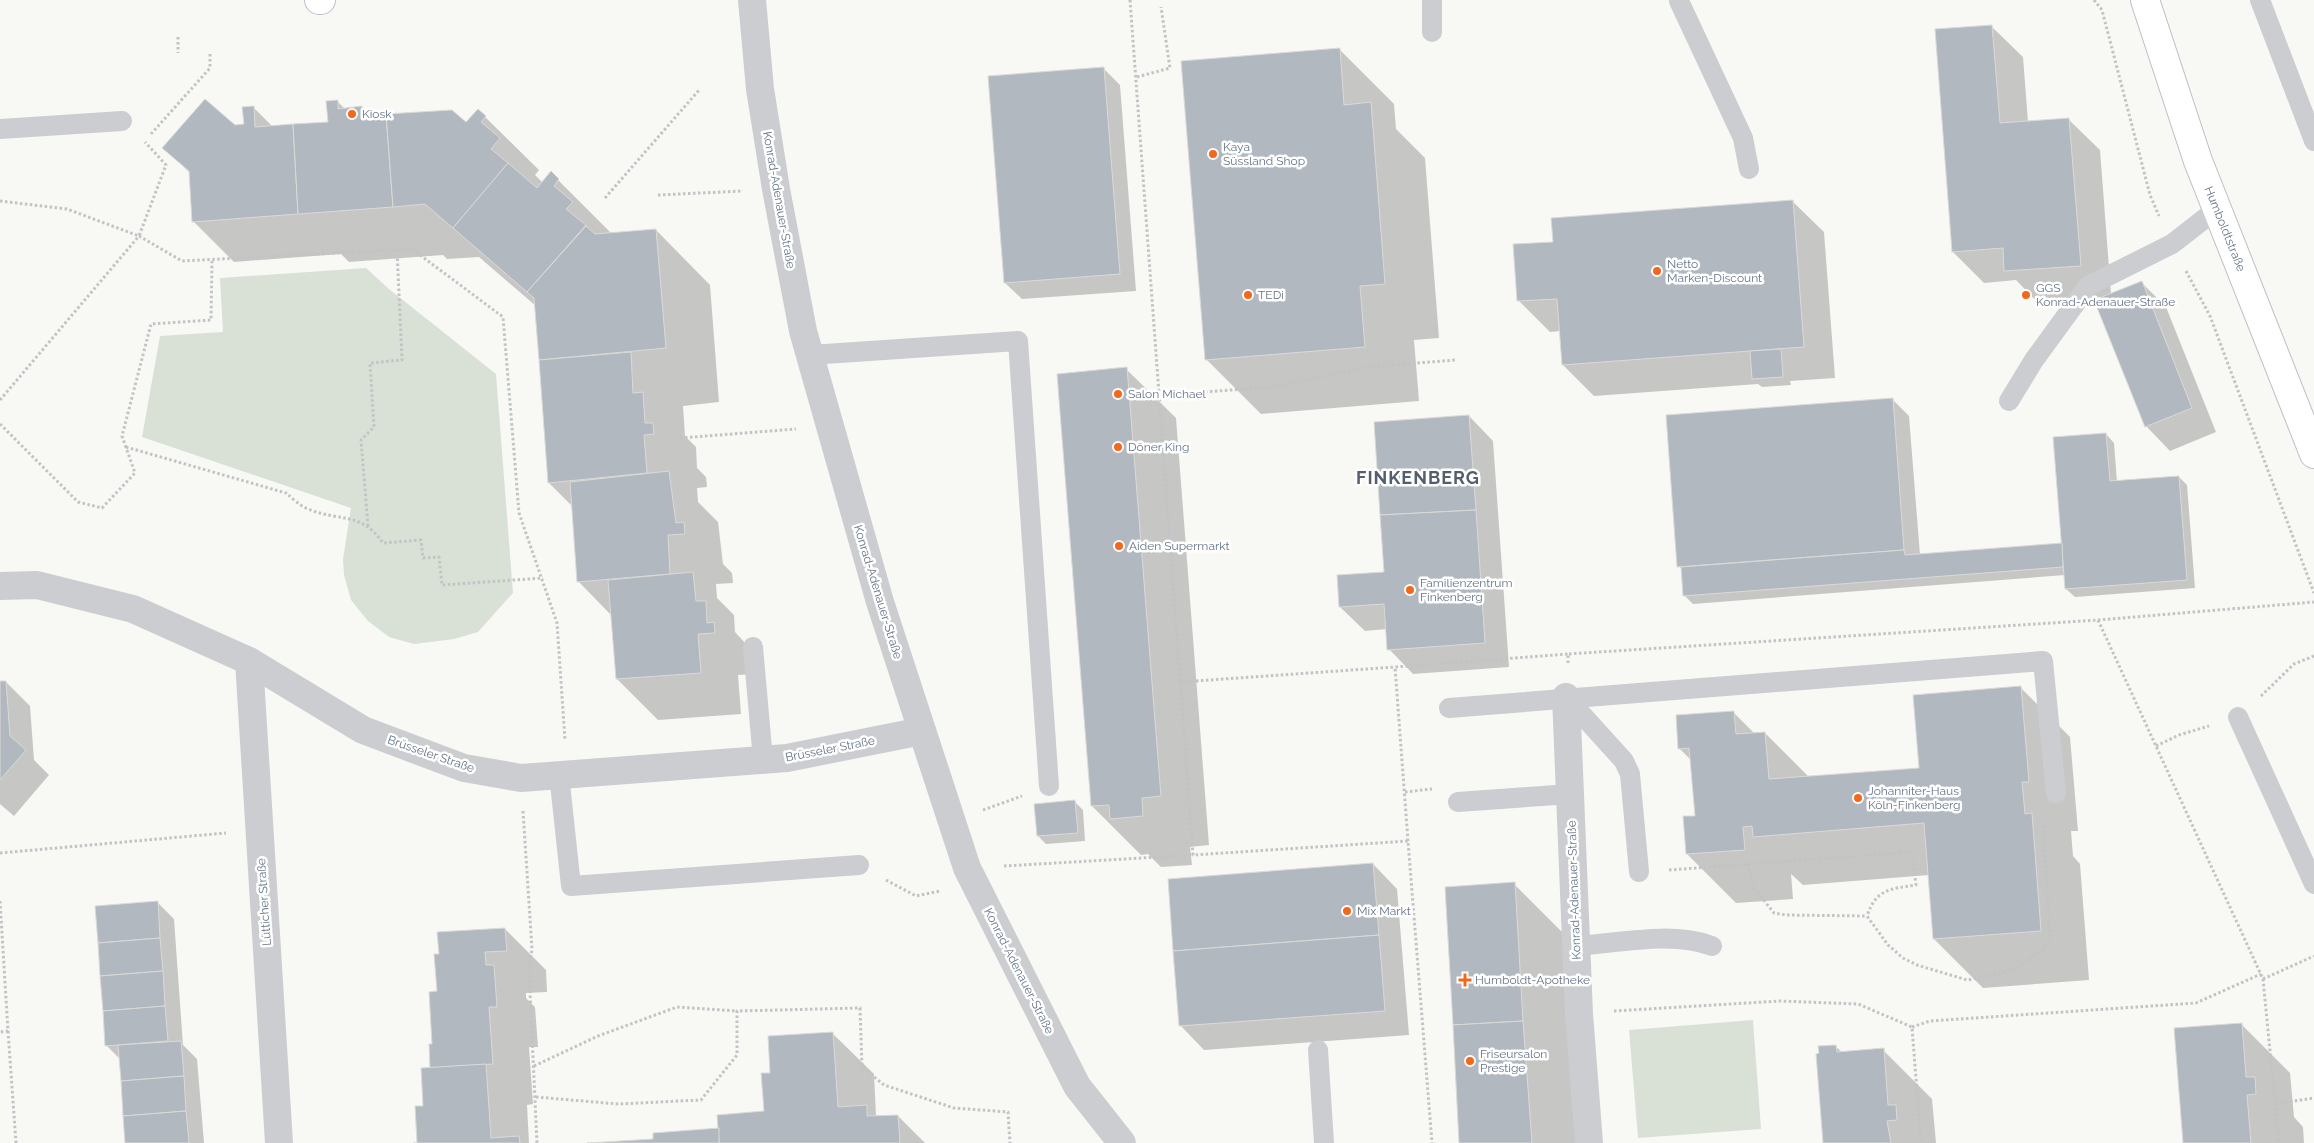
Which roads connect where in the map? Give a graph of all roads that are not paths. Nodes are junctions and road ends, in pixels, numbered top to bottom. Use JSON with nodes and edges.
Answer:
{"nodes":[{"id":1,"x":752,"y":0,"type":"edge"},
{"id":2,"x":1432,"y":0,"type":"edge"},
{"id":3,"x":2145,"y":0,"type":"edge"},
{"id":4,"x":2260,"y":0,"type":"edge"},
{"id":5,"x":1679,"y":1,"type":"edge"},
{"id":6,"x":1432,"y":32,"type":"dead end"},
{"id":7,"x":122,"y":121,"type":"dead end"},
{"id":8,"x":0,"y":129,"type":"edge"},
{"id":9,"x":2314,"y":141,"type":"edge"},
{"id":10,"x":1749,"y":169,"type":"dead end"},
{"id":11,"x":2217,"y":209,"type":"junction"},
{"id":12,"x":810,"y":355,"type":"junction"},
{"id":13,"x":2009,"y":400,"type":"dead end"},
{"id":14,"x":2314,"y":454,"type":"edge"},
{"id":15,"x":0,"y":586,"type":"edge"},
{"id":16,"x":753,"y":647,"type":"dead end"},
{"id":17,"x":249,"y":661,"type":"junction"},
{"id":18,"x":1566,"y":697,"type":"junction"},
{"id":19,"x":1449,"y":708,"type":"dead end"},
{"id":20,"x":2238,"y":718,"type":"road end"},
{"id":21,"x":922,"y":731,"type":"junction"},
{"id":22,"x":763,"y":760,"type":"junction"},
{"id":23,"x":563,"y":775,"type":"junction"},
{"id":24,"x":1048,"y":786,"type":"dead end"},
{"id":25,"x":2056,"y":793,"type":"road end"},
{"id":26,"x":1570,"y":794,"type":"junction"},
{"id":27,"x":1458,"y":802,"type":"dead end"},
{"id":28,"x":859,"y":865,"type":"road end"},
{"id":29,"x":1639,"y":872,"type":"road end"},
{"id":30,"x":2314,"y":884,"type":"edge"},
{"id":31,"x":1577,"y":946,"type":"junction"},
{"id":32,"x":1712,"y":946,"type":"dead end"},
{"id":33,"x":1318,"y":1050,"type":"dead end"},
{"id":34,"x":279,"y":1143,"type":"edge"},
{"id":35,"x":1122,"y":1143,"type":"edge"},
{"id":36,"x":1324,"y":1143,"type":"edge"},
{"id":37,"x":1589,"y":1143,"type":"edge"}],
"edges":[{"from":1,"to":12,"type":"street","name":"Konrad-Adenauer-Straße"},
{"from":2,"to":6,"type":"lane"},
{"from":3,"to":11,"type":"street","name":"Humboldtstraße"},
{"from":4,"to":9,"type":"lane"},
{"from":5,"to":10,"type":"lane"},
{"from":7,"to":8,"type":"lane"},
{"from":11,"to":13,"type":"lane"},
{"from":11,"to":14,"type":"street","name":"Humboldtstraße"},
{"from":12,"to":21,"type":"street","name":"Konrad-Adenauer-Straße"},
{"from":12,"to":24,"type":"lane"},
{"from":15,"to":17,"type":"street","name":"Brüsseler Straße"},
{"from":16,"to":22,"type":"lane"},
{"from":17,"to":23,"type":"street","name":"Brüsseler Straße"},
{"from":17,"to":34,"type":"street","name":"Lütticher Straße"},
{"from":18,"to":19,"type":"lane"},
{"from":18,"to":25,"type":"lane"},
{"from":18,"to":26,"type":"street","name":"Konrad-Adenauer-Straße"},
{"from":18,"to":29,"type":"lane"},
{"from":20,"to":30,"type":"lane"},
{"from":21,"to":22,"type":"street","name":"Brüsseler Straße"},
{"from":21,"to":35,"type":"street","name":"Konrad-Adenauer-Straße"},
{"from":22,"to":23,"type":"street","name":"Brüsseler Straße"},
{"from":23,"to":28,"type":"lane"},
{"from":26,"to":27,"type":"lane"},
{"from":26,"to":31,"type":"street","name":"Konrad-Adenauer-Straße"},
{"from":31,"to":32,"type":"lane"},
{"from":31,"to":37,"type":"street","name":"Konrad-Adenauer-Straße"},
{"from":33,"to":36,"type":"lane"}]}
